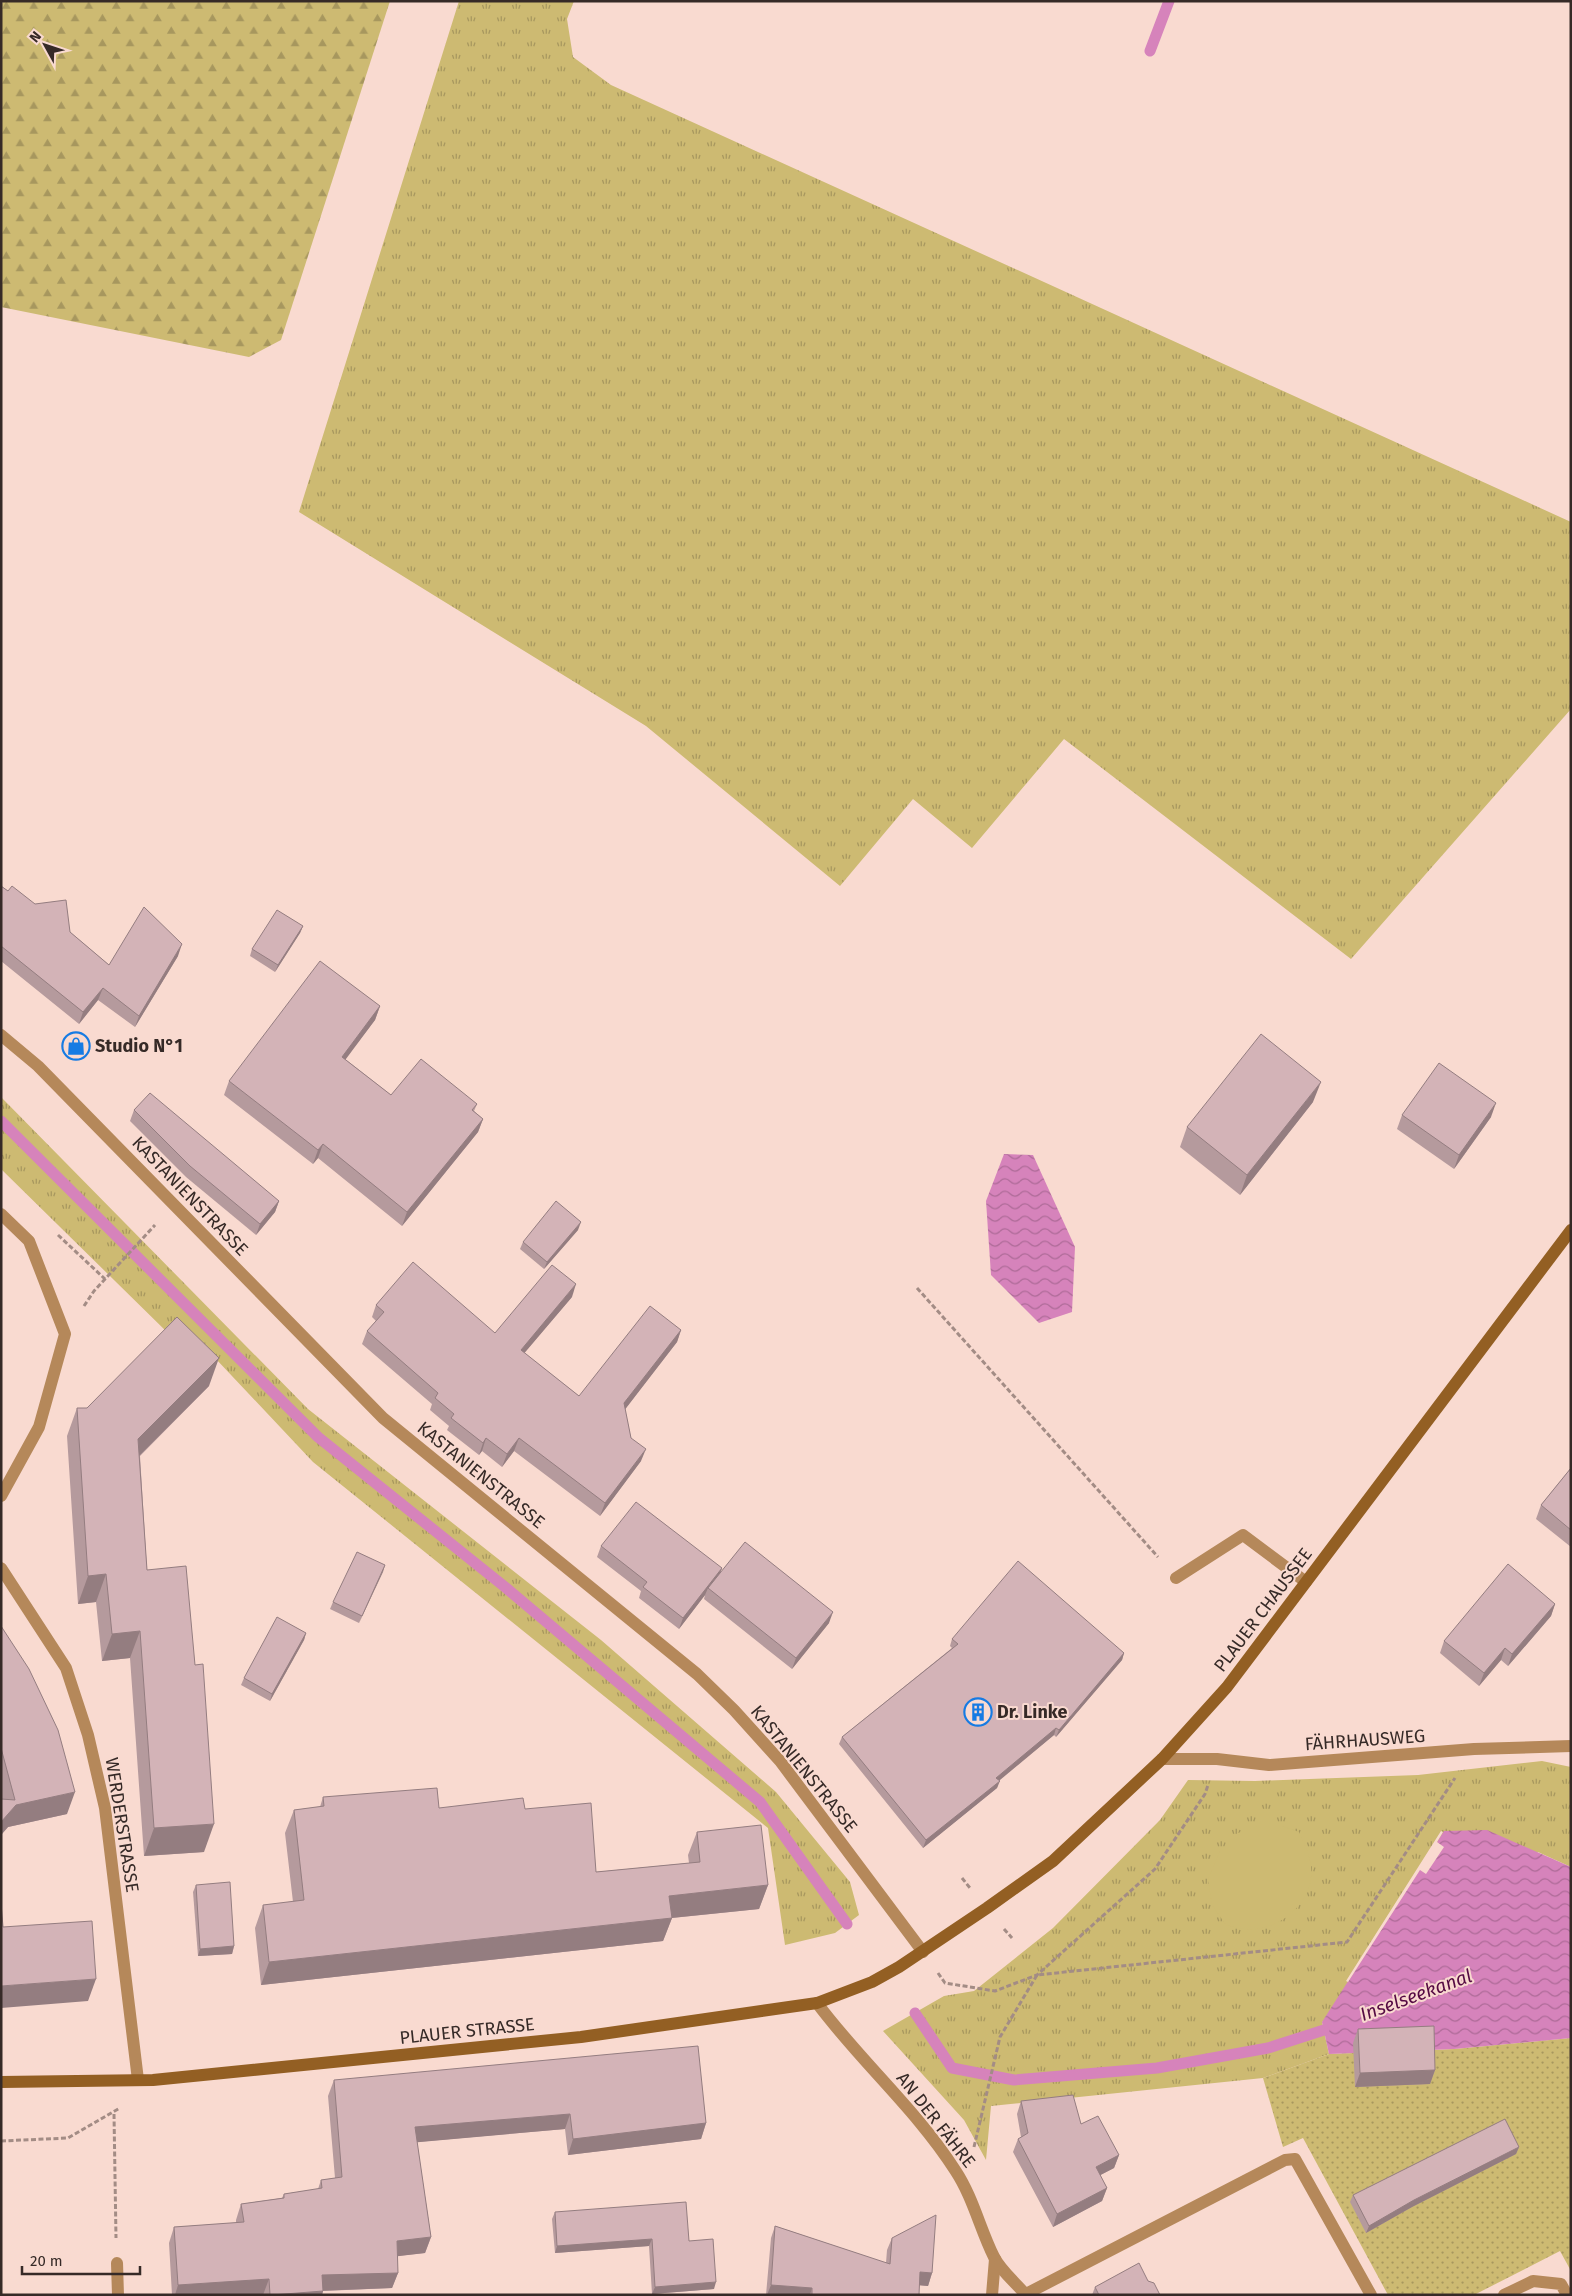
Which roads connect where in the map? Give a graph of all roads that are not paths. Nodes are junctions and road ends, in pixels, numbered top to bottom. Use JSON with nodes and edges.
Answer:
{"nodes":[{"id":1,"x":1,"y":1036,"type":"edge"},
{"id":2,"x":1,"y":1214,"type":"edge"},
{"id":3,"x":1571,"y":1230,"type":"edge"},
{"id":4,"x":1,"y":1496,"type":"edge"},
{"id":5,"x":1,"y":1568,"type":"edge"},
{"id":6,"x":1176,"y":1578,"type":"road end"},
{"id":7,"x":1306,"y":1582,"type":"junction"},
{"id":8,"x":1571,"y":1746,"type":"edge"},
{"id":9,"x":1162,"y":1759,"type":"junction"},
{"id":10,"x":923,"y":1952,"type":"junction"},
{"id":11,"x":816,"y":2003,"type":"junction"},
{"id":12,"x":138,"y":2080,"type":"junction"},
{"id":13,"x":1,"y":2082,"type":"edge"},
{"id":14,"x":995,"y":2259,"type":"junction"},
{"id":15,"x":117,"y":2263,"type":"road end"},
{"id":16,"x":118,"y":2295,"type":"edge"},
{"id":17,"x":992,"y":2295,"type":"edge"},
{"id":18,"x":1026,"y":2295,"type":"edge"},
{"id":19,"x":1371,"y":2295,"type":"edge"},
{"id":20,"x":1504,"y":2295,"type":"edge"},
{"id":21,"x":1567,"y":2295,"type":"edge"}],
"edges":[{"from":1,"to":10,"type":"street","name":"KASTANIENSTRASSE"},
{"from":2,"to":4,"type":"street"},
{"from":3,"to":7,"type":"main road","name":"PLAUER CHAUSSEE"},
{"from":5,"to":12,"type":"street","name":"WERDERSTRASSE"},
{"from":6,"to":7,"type":"street"},
{"from":7,"to":9,"type":"main road","name":"PLAUER CHAUSSEE"},
{"from":8,"to":9,"type":"street","name":"FÄHRHAUSWEG"},
{"from":9,"to":10,"type":"main road","name":"PLAUER CHAUSSEE"},
{"from":10,"to":11,"type":"main road","name":"PLAUER STRASSE"},
{"from":11,"to":12,"type":"main road","name":"PLAUER STRASSE"},
{"from":11,"to":14,"type":"street","name":"AN DER FÄHRE"},
{"from":12,"to":13,"type":"main road","name":"PLAUER STRASSE"},
{"from":14,"to":17,"type":"street"},
{"from":14,"to":18,"type":"street","name":"AN DER FÄHRE"},
{"from":15,"to":16,"type":"street"},
{"from":18,"to":19,"type":"street"},
{"from":20,"to":21,"type":"street"}]}
